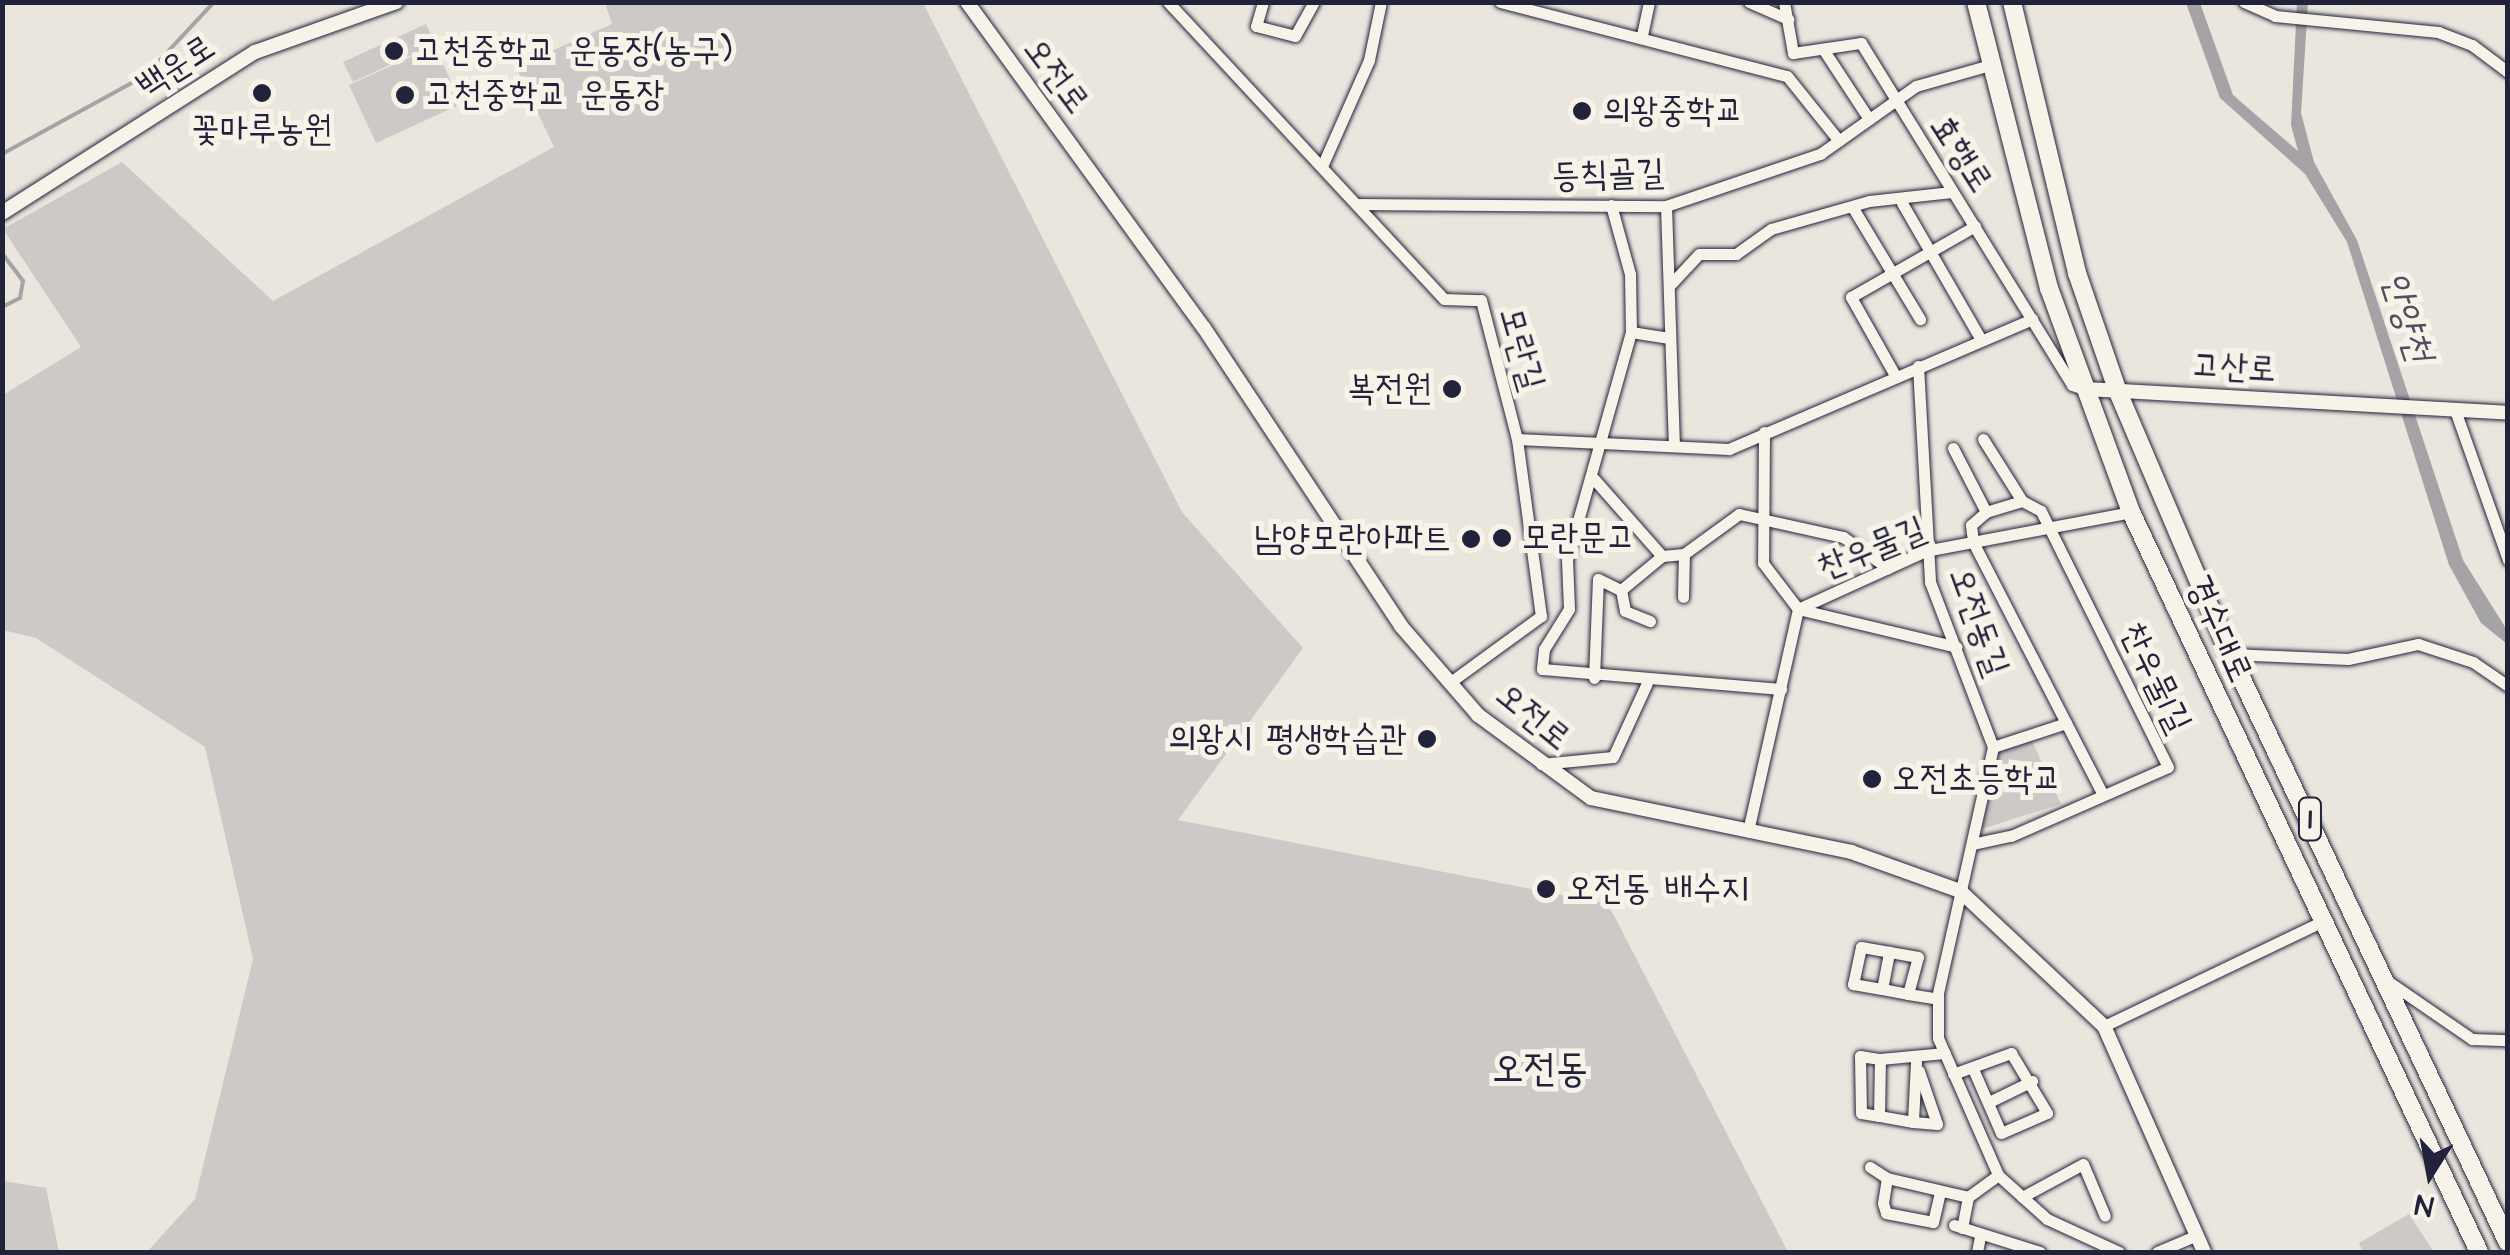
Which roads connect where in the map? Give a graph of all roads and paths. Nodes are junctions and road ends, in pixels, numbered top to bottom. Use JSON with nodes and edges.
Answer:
{"nodes":[{"id":1,"x":396,"y":2,"type":"edge"},
{"id":2,"x":966,"y":2,"type":"edge"},
{"id":3,"x":1168,"y":2,"type":"edge"},
{"id":4,"x":1262,"y":2,"type":"edge"},
{"id":5,"x":1314,"y":2,"type":"edge"},
{"id":6,"x":1381,"y":2,"type":"edge"},
{"id":7,"x":1500,"y":2,"type":"edge"},
{"id":8,"x":1648,"y":2,"type":"edge"},
{"id":9,"x":1749,"y":2,"type":"edge"},
{"id":10,"x":1784,"y":2,"type":"edge"},
{"id":11,"x":1976,"y":2,"type":"edge"},
{"id":12,"x":2012,"y":2,"type":"edge"},
{"id":13,"x":2244,"y":2,"type":"edge"},
{"id":14,"x":1788,"y":19,"type":"junction"},
{"id":15,"x":1642,"y":35,"type":"junction"},
{"id":16,"x":1823,"y":49,"type":"junction"},
{"id":17,"x":1990,"y":64,"type":"junction"},
{"id":18,"x":2508,"y":72,"type":"edge"},
{"id":19,"x":1895,"y":101,"type":"junction"},
{"id":20,"x":1869,"y":119,"type":"junction"},
{"id":21,"x":1839,"y":140,"type":"junction"},
{"id":22,"x":1322,"y":164,"type":"junction"},
{"id":23,"x":1952,"y":192,"type":"junction"},
{"id":24,"x":1902,"y":203,"type":"junction"},
{"id":25,"x":1359,"y":204,"type":"junction"},
{"id":26,"x":1611,"y":205,"type":"junction"},
{"id":27,"x":1666,"y":206,"type":"junction"},
{"id":28,"x":1853,"y":208,"type":"junction"},
{"id":29,"x":2,"y":212,"type":"edge"},
{"id":30,"x":1974,"y":226,"type":"junction"},
{"id":31,"x":1930,"y":250,"type":"junction"},
{"id":32,"x":1892,"y":272,"type":"junction"},
{"id":33,"x":1670,"y":284,"type":"junction"},
{"id":34,"x":1920,"y":319,"type":"dead end"},
{"id":35,"x":2032,"y":319,"type":"junction"},
{"id":36,"x":1631,"y":332,"type":"junction"},
{"id":37,"x":1668,"y":338,"type":"junction"},
{"id":38,"x":1980,"y":338,"type":"junction"},
{"id":39,"x":1918,"y":366,"type":"junction"},
{"id":40,"x":1896,"y":377,"type":"junction"},
{"id":41,"x":2084,"y":389,"type":"junction"},
{"id":42,"x":2118,"y":392,"type":"junction"},
{"id":43,"x":2448,"y":409,"type":"junction"},
{"id":44,"x":2508,"y":413,"type":"edge"},
{"id":45,"x":1764,"y":432,"type":"junction"},
{"id":46,"x":1517,"y":439,"type":"junction"},
{"id":47,"x":1983,"y":439,"type":"dead end"},
{"id":48,"x":1597,"y":442,"type":"junction"},
{"id":49,"x":1674,"y":446,"type":"junction"},
{"id":50,"x":1953,"y":448,"type":"dead end"},
{"id":51,"x":1594,"y":479,"type":"junction"},
{"id":52,"x":2022,"y":501,"type":"junction"},
{"id":53,"x":1986,"y":512,"type":"junction"},
{"id":54,"x":2131,"y":512,"type":"junction"},
{"id":55,"x":1764,"y":518,"type":"junction"},
{"id":56,"x":2053,"y":530,"type":"junction"},
{"id":57,"x":1973,"y":542,"type":"junction"},
{"id":58,"x":1926,"y":551,"type":"junction"},
{"id":59,"x":1684,"y":554,"type":"junction"},
{"id":60,"x":1662,"y":556,"type":"junction"},
{"id":61,"x":2508,"y":560,"type":"edge"},
{"id":62,"x":1888,"y":568,"type":"junction"},
{"id":63,"x":1621,"y":590,"type":"junction"},
{"id":64,"x":1683,"y":597,"type":"dead end"},
{"id":65,"x":1798,"y":609,"type":"junction"},
{"id":66,"x":1650,"y":620,"type":"dead end"},
{"id":67,"x":1957,"y":647,"type":"junction"},
{"id":68,"x":2230,"y":654,"type":"junction"},
{"id":69,"x":1594,"y":678,"type":"junction"},
{"id":70,"x":1449,"y":683,"type":"junction"},
{"id":71,"x":1646,"y":683,"type":"junction"},
{"id":72,"x":2508,"y":686,"type":"edge"},
{"id":73,"x":1781,"y":689,"type":"junction"},
{"id":74,"x":2066,"y":723,"type":"junction"},
{"id":75,"x":1994,"y":747,"type":"junction"},
{"id":76,"x":1540,"y":764,"type":"junction"},
{"id":77,"x":2103,"y":795,"type":"junction"},
{"id":78,"x":1748,"y":831,"type":"junction"},
{"id":79,"x":1972,"y":844,"type":"junction"},
{"id":80,"x":1960,"y":891,"type":"junction"},
{"id":81,"x":2320,"y":922,"type":"junction"},
{"id":82,"x":1888,"y":952,"type":"junction"},
{"id":83,"x":2389,"y":982,"type":"junction"},
{"id":84,"x":1882,"y":989,"type":"junction"},
{"id":85,"x":1908,"y":994,"type":"junction"},
{"id":86,"x":1938,"y":999,"type":"junction"},
{"id":87,"x":2104,"y":1026,"type":"junction"},
{"id":88,"x":2508,"y":1040,"type":"edge"},
{"id":89,"x":1945,"y":1054,"type":"junction"},
{"id":90,"x":1880,"y":1059,"type":"junction"},
{"id":91,"x":1916,"y":1062,"type":"junction"},
{"id":92,"x":1972,"y":1068,"type":"junction"},
{"id":93,"x":1953,"y":1074,"type":"junction"},
{"id":94,"x":2032,"y":1081,"type":"junction"},
{"id":95,"x":1989,"y":1102,"type":"junction"},
{"id":96,"x":1879,"y":1116,"type":"junction"},
{"id":97,"x":1913,"y":1122,"type":"junction"},
{"id":98,"x":1870,"y":1167,"type":"dead end"},
{"id":99,"x":1998,"y":1175,"type":"junction"},
{"id":100,"x":1887,"y":1178,"type":"junction"},
{"id":101,"x":1940,"y":1192,"type":"junction"},
{"id":102,"x":1968,"y":1197,"type":"junction"},
{"id":103,"x":2022,"y":1197,"type":"junction"},
{"id":104,"x":2105,"y":1216,"type":"dead end"},
{"id":105,"x":2196,"y":1234,"type":"junction"},
{"id":106,"x":1980,"y":1236,"type":"junction"},
{"id":107,"x":2507,"y":1242,"type":"edge"},
{"id":108,"x":2014,"y":1248,"type":"edge"},
{"id":109,"x":1978,"y":1252,"type":"edge"},
{"id":110,"x":2040,"y":1252,"type":"edge"},
{"id":111,"x":2119,"y":1252,"type":"edge"},
{"id":112,"x":2157,"y":1252,"type":"edge"},
{"id":113,"x":2204,"y":1252,"type":"edge"},
{"id":114,"x":2479,"y":1252,"type":"edge"}],
"edges":[{"from":1,"to":29,"type":"street","name":"백운로"},
{"from":2,"to":70,"type":"street","name":"오전로"},
{"from":3,"to":22,"type":"street","name":"모란길"},
{"from":4,"to":5,"type":"street"},
{"from":6,"to":22,"type":"street"},
{"from":7,"to":15,"type":"street"},
{"from":8,"to":15,"type":"street"},
{"from":9,"to":14,"type":"street"},
{"from":10,"to":14,"type":"street","name":"효행로"},
{"from":11,"to":17,"type":"main road","name":"경수대로","number":"1"},
{"from":12,"to":42,"type":"main road","name":"경수대로","number":"1"},
{"from":13,"to":18,"type":"street"},
{"from":14,"to":16,"type":"street","name":"효행로"},
{"from":15,"to":21,"type":"street"},
{"from":16,"to":19,"type":"street","name":"효행로"},
{"from":16,"to":20,"type":"street"},
{"from":17,"to":19,"type":"street","name":"등칙골길"},
{"from":17,"to":41,"type":"main road","name":"경수대로","number":"1"},
{"from":19,"to":20,"type":"street","name":"등칙골길"},
{"from":19,"to":23,"type":"street","name":"효행로"},
{"from":20,"to":21,"type":"street","name":"등칙골길"},
{"from":21,"to":27,"type":"street","name":"등칙골길"},
{"from":22,"to":25,"type":"street","name":"모란길"},
{"from":23,"to":24,"type":"street"},
{"from":23,"to":30,"type":"street","name":"효행로"},
{"from":24,"to":28,"type":"street"},
{"from":24,"to":31,"type":"street"},
{"from":25,"to":26,"type":"street","name":"등칙골길"},
{"from":25,"to":46,"type":"street","name":"모란길"},
{"from":26,"to":27,"type":"street","name":"등칙골길"},
{"from":26,"to":36,"type":"street"},
{"from":27,"to":33,"type":"street"},
{"from":28,"to":32,"type":"street"},
{"from":28,"to":33,"type":"street"},
{"from":30,"to":31,"type":"street"},
{"from":30,"to":35,"type":"street","name":"효행로"},
{"from":31,"to":32,"type":"street"},
{"from":31,"to":38,"type":"street"},
{"from":32,"to":34,"type":"street"},
{"from":32,"to":40,"type":"street"},
{"from":33,"to":37,"type":"street"},
{"from":35,"to":38,"type":"street"},
{"from":35,"to":41,"type":"street","name":"효행로"},
{"from":36,"to":37,"type":"street"},
{"from":36,"to":48,"type":"street"},
{"from":37,"to":49,"type":"street"},
{"from":38,"to":39,"type":"street"},
{"from":39,"to":40,"type":"street"},
{"from":39,"to":58,"type":"street","name":"오전동길"},
{"from":40,"to":45,"type":"street"},
{"from":41,"to":42,"type":"street","name":"고산로"},
{"from":41,"to":54,"type":"main road","name":"경수대로","number":"1"},
{"from":42,"to":43,"type":"street","name":"고산로"},
{"from":42,"to":68,"type":"main road","name":"경수대로","number":"1"},
{"from":43,"to":44,"type":"street"},
{"from":43,"to":61,"type":"street"},
{"from":45,"to":49,"type":"street"},
{"from":45,"to":55,"type":"street"},
{"from":46,"to":48,"type":"street"},
{"from":46,"to":70,"type":"street","name":"모란길"},
{"from":47,"to":52,"type":"street"},
{"from":48,"to":49,"type":"street"},
{"from":48,"to":51,"type":"street"},
{"from":50,"to":53,"type":"street"},
{"from":51,"to":60,"type":"street"},
{"from":51,"to":69,"type":"street"},
{"from":52,"to":53,"type":"street"},
{"from":52,"to":56,"type":"street"},
{"from":53,"to":57,"type":"street"},
{"from":54,"to":56,"type":"street","name":"찬우물길"},
{"from":54,"to":81,"type":"main road","name":"경수대로","number":"1"},
{"from":55,"to":59,"type":"street"},
{"from":55,"to":62,"type":"street"},
{"from":55,"to":65,"type":"street"},
{"from":56,"to":57,"type":"street","name":"찬우물길"},
{"from":56,"to":77,"type":"street","name":"찬우물1길"},
{"from":57,"to":58,"type":"street","name":"찬우물길"},
{"from":57,"to":74,"type":"street"},
{"from":58,"to":62,"type":"street","name":"찬우물길"},
{"from":58,"to":67,"type":"street","name":"오전동길"},
{"from":59,"to":60,"type":"street"},
{"from":59,"to":64,"type":"street"},
{"from":60,"to":63,"type":"street"},
{"from":62,"to":65,"type":"street","name":"찬우물길"},
{"from":63,"to":66,"type":"street"},
{"from":63,"to":69,"type":"street"},
{"from":65,"to":67,"type":"street"},
{"from":65,"to":73,"type":"street","name":"찬우물길"},
{"from":67,"to":75,"type":"street","name":"오전동길"},
{"from":68,"to":72,"type":"street"},
{"from":68,"to":83,"type":"main road","name":"경수대로","number":"1"},
{"from":69,"to":71,"type":"street"},
{"from":70,"to":76,"type":"street","name":"오전로"},
{"from":71,"to":73,"type":"street"},
{"from":71,"to":76,"type":"street"},
{"from":73,"to":78,"type":"street","name":"찬우물길"},
{"from":74,"to":75,"type":"street"},
{"from":74,"to":77,"type":"street"},
{"from":75,"to":79,"type":"street"},
{"from":76,"to":78,"type":"street","name":"오전로"},
{"from":77,"to":79,"type":"street","name":"찬우물1길"},
{"from":78,"to":80,"type":"street","name":"오전로"},
{"from":79,"to":80,"type":"street"},
{"from":80,"to":86,"type":"street"},
{"from":80,"to":87,"type":"street","name":"오전로"},
{"from":81,"to":87,"type":"street"},
{"from":81,"to":114,"type":"main road","name":"경수대로","number":"1"},
{"from":82,"to":84,"type":"street"},
{"from":82,"to":84,"type":"street"},
{"from":82,"to":85,"type":"street"},
{"from":83,"to":88,"type":"street"},
{"from":83,"to":107,"type":"main road","name":"경수대로","number":"1"},
{"from":84,"to":85,"type":"street"},
{"from":85,"to":86,"type":"street"},
{"from":86,"to":89,"type":"street"},
{"from":87,"to":105,"type":"street","name":"오전로"},
{"from":89,"to":91,"type":"street"},
{"from":89,"to":93,"type":"street"},
{"from":90,"to":91,"type":"street"},
{"from":90,"to":96,"type":"street"},
{"from":90,"to":96,"type":"street"},
{"from":91,"to":97,"type":"street"},
{"from":91,"to":97,"type":"street"},
{"from":92,"to":93,"type":"street"},
{"from":92,"to":94,"type":"street"},
{"from":92,"to":95,"type":"street"},
{"from":93,"to":99,"type":"street"},
{"from":94,"to":95,"type":"street"},
{"from":94,"to":95,"type":"street"},
{"from":96,"to":97,"type":"street"},
{"from":98,"to":100,"type":"street"},
{"from":99,"to":102,"type":"street"},
{"from":99,"to":103,"type":"street"},
{"from":100,"to":101,"type":"street"},
{"from":100,"to":101,"type":"street"},
{"from":101,"to":102,"type":"street"},
{"from":102,"to":106,"type":"street"},
{"from":103,"to":104,"type":"street"},
{"from":103,"to":111,"type":"street"},
{"from":105,"to":112,"type":"street"},
{"from":105,"to":113,"type":"street","name":"오전로"},
{"from":106,"to":108,"type":"street"},
{"from":106,"to":109,"type":"street"},
{"from":108,"to":110,"type":"street"}]}
